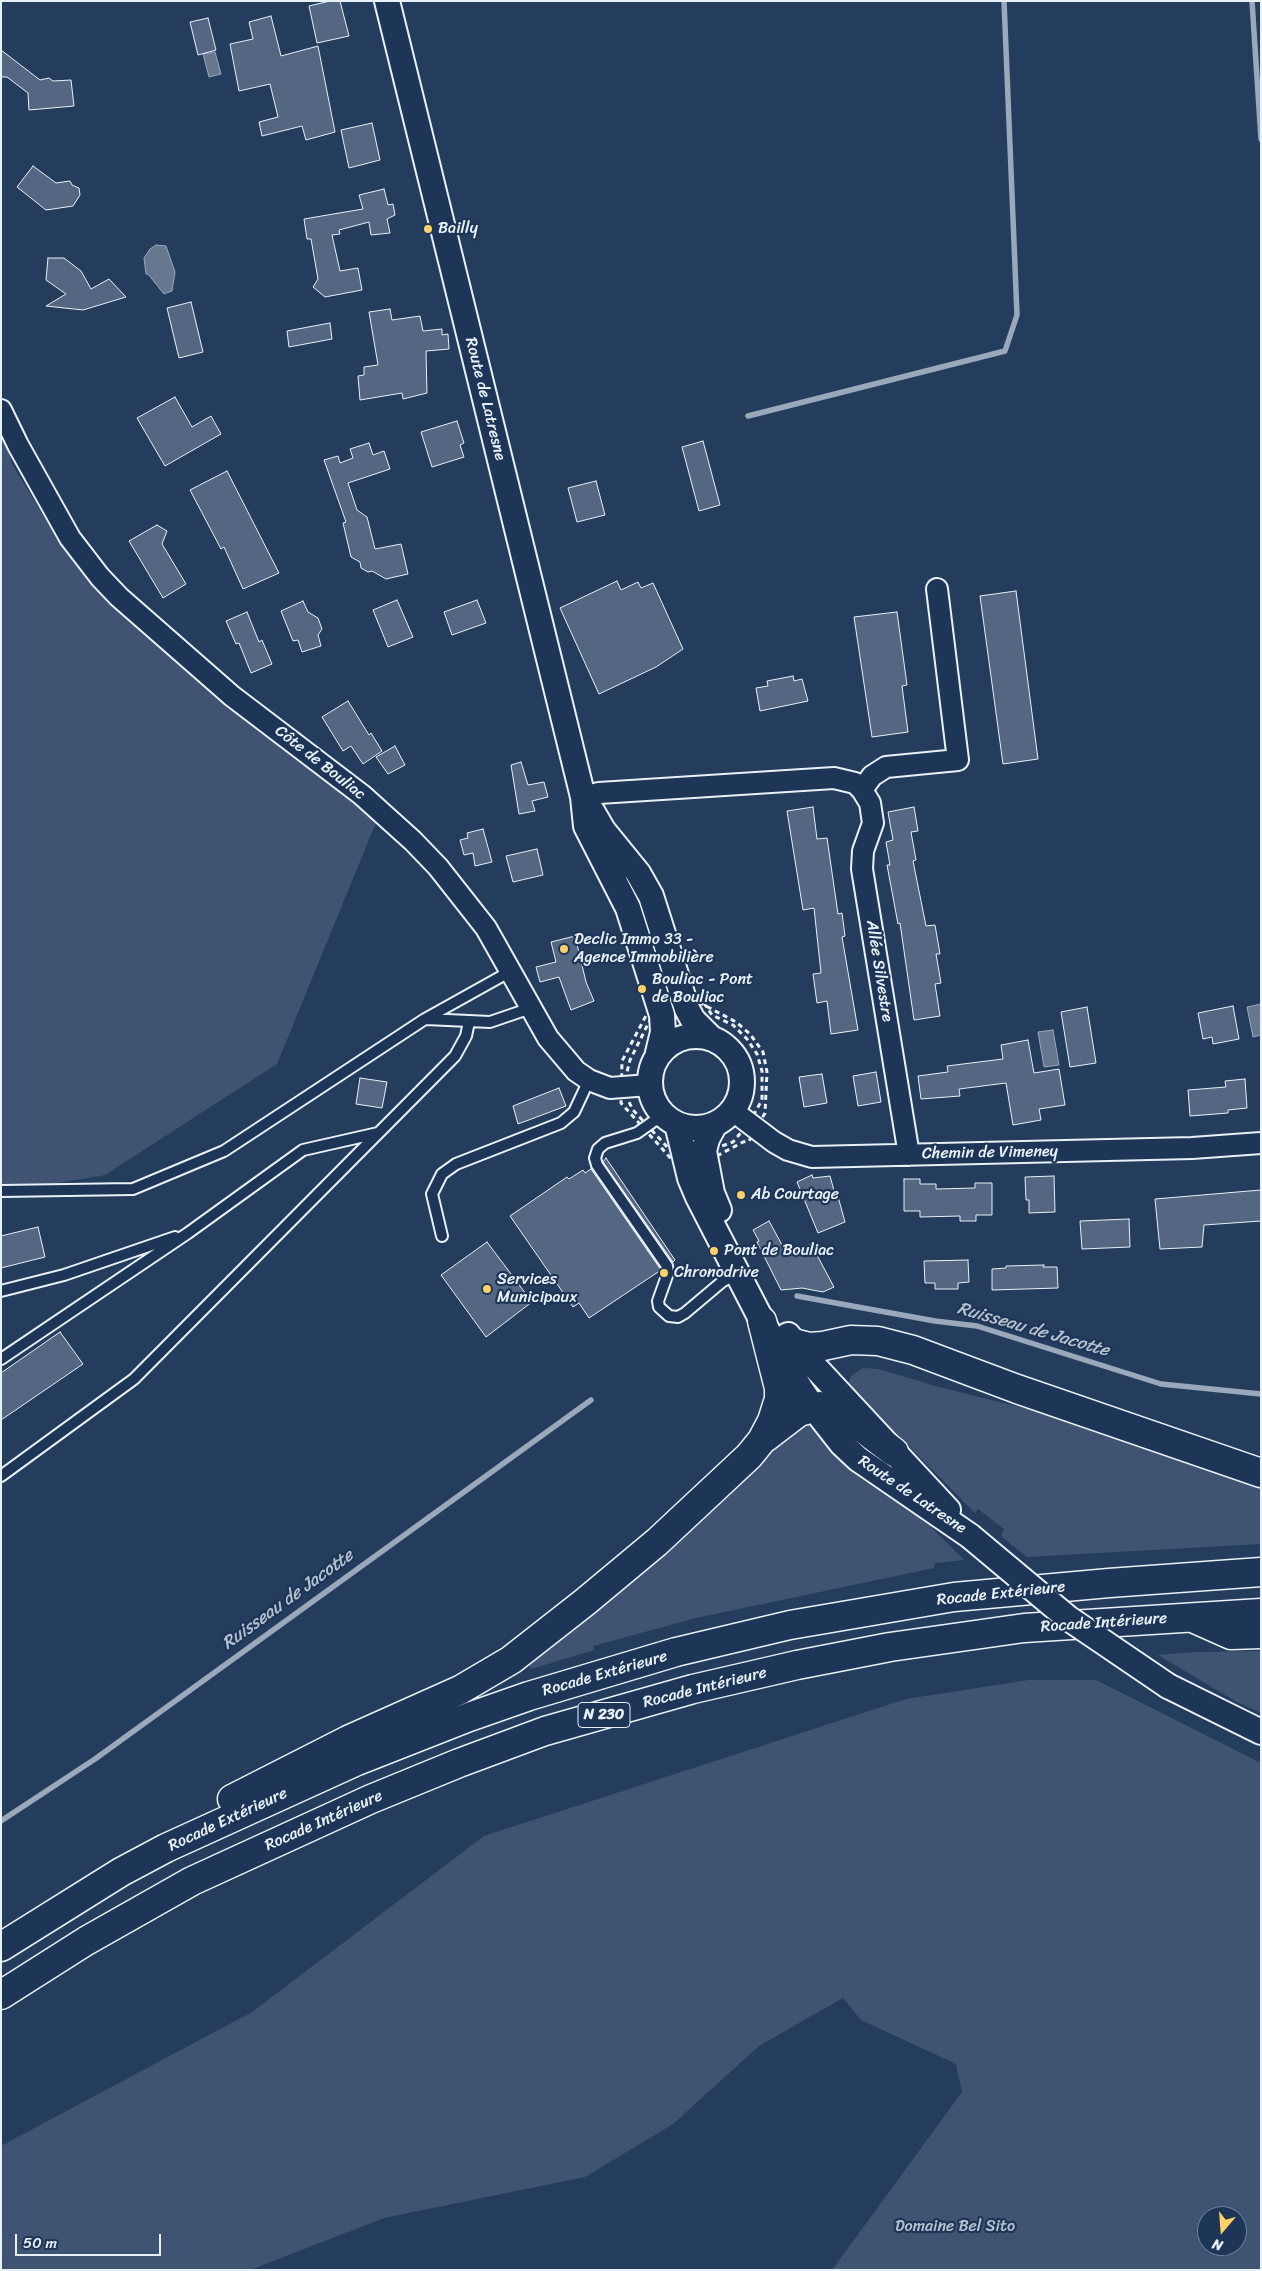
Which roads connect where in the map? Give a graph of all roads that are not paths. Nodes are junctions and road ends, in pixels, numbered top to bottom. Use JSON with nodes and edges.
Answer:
{"nodes":[{"id":1,"x":387,"y":1,"type":"edge"},
{"id":2,"x":1,"y":410,"type":"edge"},
{"id":3,"x":937,"y":590,"type":"dead end"},
{"id":4,"x":862,"y":790,"type":"junction"},
{"id":5,"x":583,"y":797,"type":"junction"},
{"id":6,"x":620,"y":868,"type":"junction"},
{"id":7,"x":511,"y":971,"type":"junction"},
{"id":8,"x":531,"y":1008,"type":"junction"},
{"id":9,"x":425,"y":1019,"type":"junction"},
{"id":10,"x":469,"y":1022,"type":"junction"},
{"id":11,"x":711,"y":1038,"type":"junction"},
{"id":12,"x":657,"y":1057,"type":"junction"},
{"id":13,"x":589,"y":1080,"type":"junction"},
{"id":14,"x":650,"y":1085,"type":"junction"},
{"id":15,"x":724,"y":1117,"type":"junction"},
{"id":16,"x":672,"y":1121,"type":"junction"},
{"id":17,"x":379,"y":1132,"type":"junction"},
{"id":18,"x":1261,"y":1144,"type":"edge"},
{"id":19,"x":909,"y":1155,"type":"junction"},
{"id":20,"x":695,"y":1161,"type":"junction"},
{"id":21,"x":1,"y":1191,"type":"edge"},
{"id":22,"x":188,"y":1232,"type":"junction"},
{"id":23,"x":442,"y":1236,"type":"dead end"},
{"id":24,"x":737,"y":1274,"type":"junction"},
{"id":25,"x":1,"y":1291,"type":"edge"},
{"id":26,"x":762,"y":1321,"type":"junction"},
{"id":27,"x":794,"y":1343,"type":"junction"},
{"id":28,"x":1,"y":1359,"type":"edge"},
{"id":29,"x":813,"y":1407,"type":"junction"},
{"id":30,"x":762,"y":1440,"type":"junction"},
{"id":31,"x":894,"y":1452,"type":"junction"},
{"id":32,"x":1261,"y":1473,"type":"edge"},
{"id":33,"x":1,"y":1476,"type":"edge"},
{"id":34,"x":970,"y":1536,"type":"junction"},
{"id":35,"x":1261,"y":1572,"type":"edge"},
{"id":36,"x":1261,"y":1612,"type":"edge"},
{"id":37,"x":1191,"y":1617,"type":"junction"},
{"id":38,"x":1261,"y":1634,"type":"edge"},
{"id":39,"x":1261,"y":1732,"type":"edge"},
{"id":40,"x":166,"y":1848,"type":"junction"},
{"id":41,"x":1,"y":1948,"type":"edge"},
{"id":42,"x":1,"y":1994,"type":"edge"}],
"edges":[{"from":1,"to":5,"type":"street","name":"Route de Latresne"},
{"from":2,"to":7,"type":"street","name":"Côte de Bouliac"},
{"from":3,"to":4,"type":"street"},
{"from":4,"to":5,"type":"street"},
{"from":4,"to":19,"type":"street","name":"Allée Silvestre"},
{"from":5,"to":6,"type":"street","name":"Route de Latresne"},
{"from":6,"to":11,"type":"street","name":"Route de Latresne"},
{"from":6,"to":12,"type":"street","name":"Route de Latresne"},
{"from":7,"to":8,"type":"street","name":"Côte de Bouliac"},
{"from":7,"to":9,"type":"lane"},
{"from":8,"to":10,"type":"lane"},
{"from":8,"to":13,"type":"street","name":"Côte de Bouliac"},
{"from":9,"to":10,"type":"lane"},
{"from":9,"to":21,"type":"lane"},
{"from":10,"to":17,"type":"lane"},
{"from":11,"to":12,"type":"street"},
{"from":11,"to":15,"type":"street"},
{"from":12,"to":14,"type":"street"},
{"from":13,"to":14,"type":"street","name":"Côte de Bouliac"},
{"from":13,"to":23,"type":"lane"},
{"from":14,"to":16,"type":"street"},
{"from":15,"to":16,"type":"street"},
{"from":15,"to":19,"type":"street","name":"Chemin de Vimeney"},
{"from":15,"to":20,"type":"street","name":"Route de Latresne"},
{"from":16,"to":20,"type":"street","name":"Route de Latresne"},
{"from":16,"to":24,"type":"lane"},
{"from":17,"to":22,"type":"lane"},
{"from":17,"to":33,"type":"lane"},
{"from":18,"to":19,"type":"street","name":"Chemin de Vimeney"},
{"from":20,"to":24,"type":"street","name":"Route de Latresne"},
{"from":20,"to":27,"type":"street","name":"Route de Latresne"},
{"from":22,"to":25,"type":"lane"},
{"from":22,"to":28,"type":"lane"},
{"from":24,"to":26,"type":"street","name":"Route de Latresne"},
{"from":26,"to":29,"type":"street","name":"Route de Latresne"},
{"from":26,"to":30,"type":"highway"},
{"from":27,"to":31,"type":"street","name":"Route de Latresne"},
{"from":27,"to":32,"type":"highway"},
{"from":29,"to":30,"type":"highway"},
{"from":29,"to":31,"type":"highway"},
{"from":29,"to":34,"type":"street","name":"Route de Latresne"},
{"from":30,"to":40,"type":"highway"},
{"from":31,"to":34,"type":"street","name":"Route de Latresne"},
{"from":34,"to":39,"type":"street","bridge":true},
{"from":35,"to":40,"type":"highway","name":"Rocade Extérieure","number":"N 230"},
{"from":36,"to":37,"type":"highway","name":"Rocade Intérieure","number":"N 230"},
{"from":37,"to":38,"type":"highway"},
{"from":37,"to":42,"type":"highway","name":"Rocade Intérieure","number":"N 230"},
{"from":40,"to":41,"type":"highway","name":"Rocade Extérieure","number":"N 230"}]}
